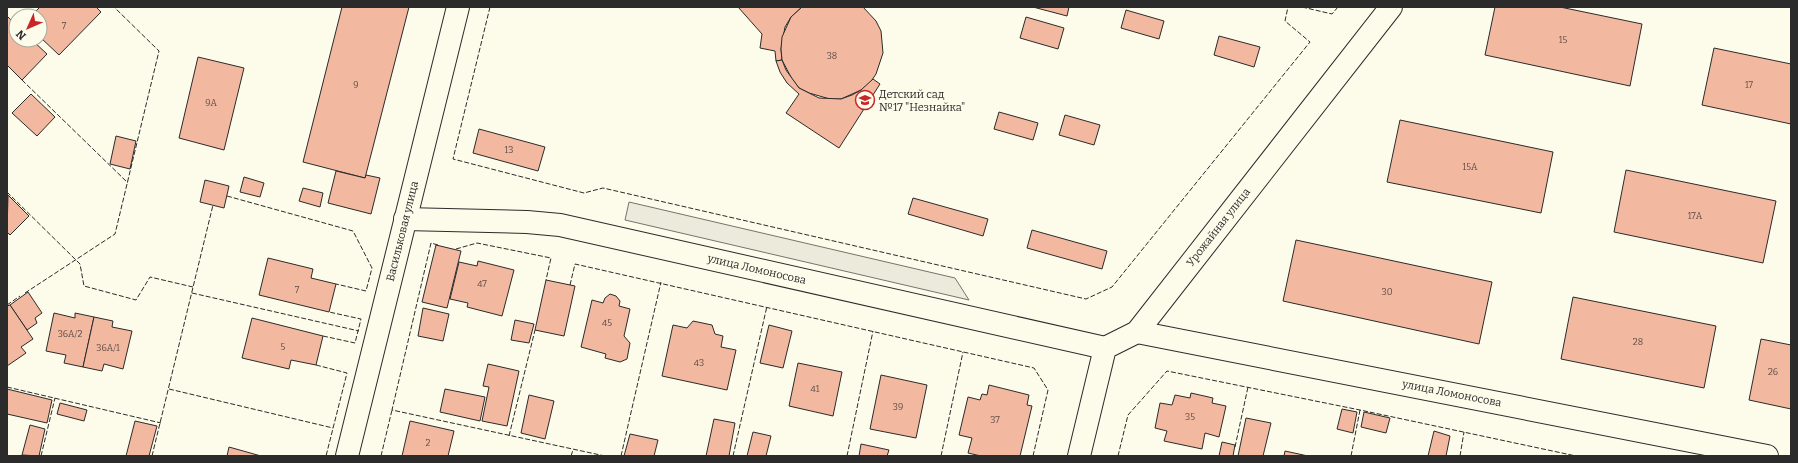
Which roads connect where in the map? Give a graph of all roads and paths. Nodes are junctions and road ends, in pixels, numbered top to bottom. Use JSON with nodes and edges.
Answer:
{"nodes":[{"id":1,"x":458,"y":7,"type":"edge"},
{"id":2,"x":1391,"y":7,"type":"edge"},
{"id":3,"x":405,"y":219,"type":"junction"},
{"id":4,"x":1137,"y":332,"type":"junction"},
{"id":5,"x":1105,"y":348,"type":"junction"},
{"id":6,"x":347,"y":456,"type":"edge"},
{"id":7,"x":1079,"y":456,"type":"edge"},
{"id":8,"x":1767,"y":456,"type":"edge"}],
"edges":[{"from":1,"to":3,"type":"street","name":"Васильковая улица"},
{"from":2,"to":4,"type":"street","name":"Урожайная улица"},
{"from":3,"to":5,"type":"street","name":"улица Ломоносова"},
{"from":3,"to":6,"type":"street","name":"Васильковая улица"},
{"from":4,"to":5,"type":"street","name":"Урожайная улица"},
{"from":4,"to":8,"type":"street","name":"улица Ломоносова"},
{"from":5,"to":7,"type":"street"}]}
